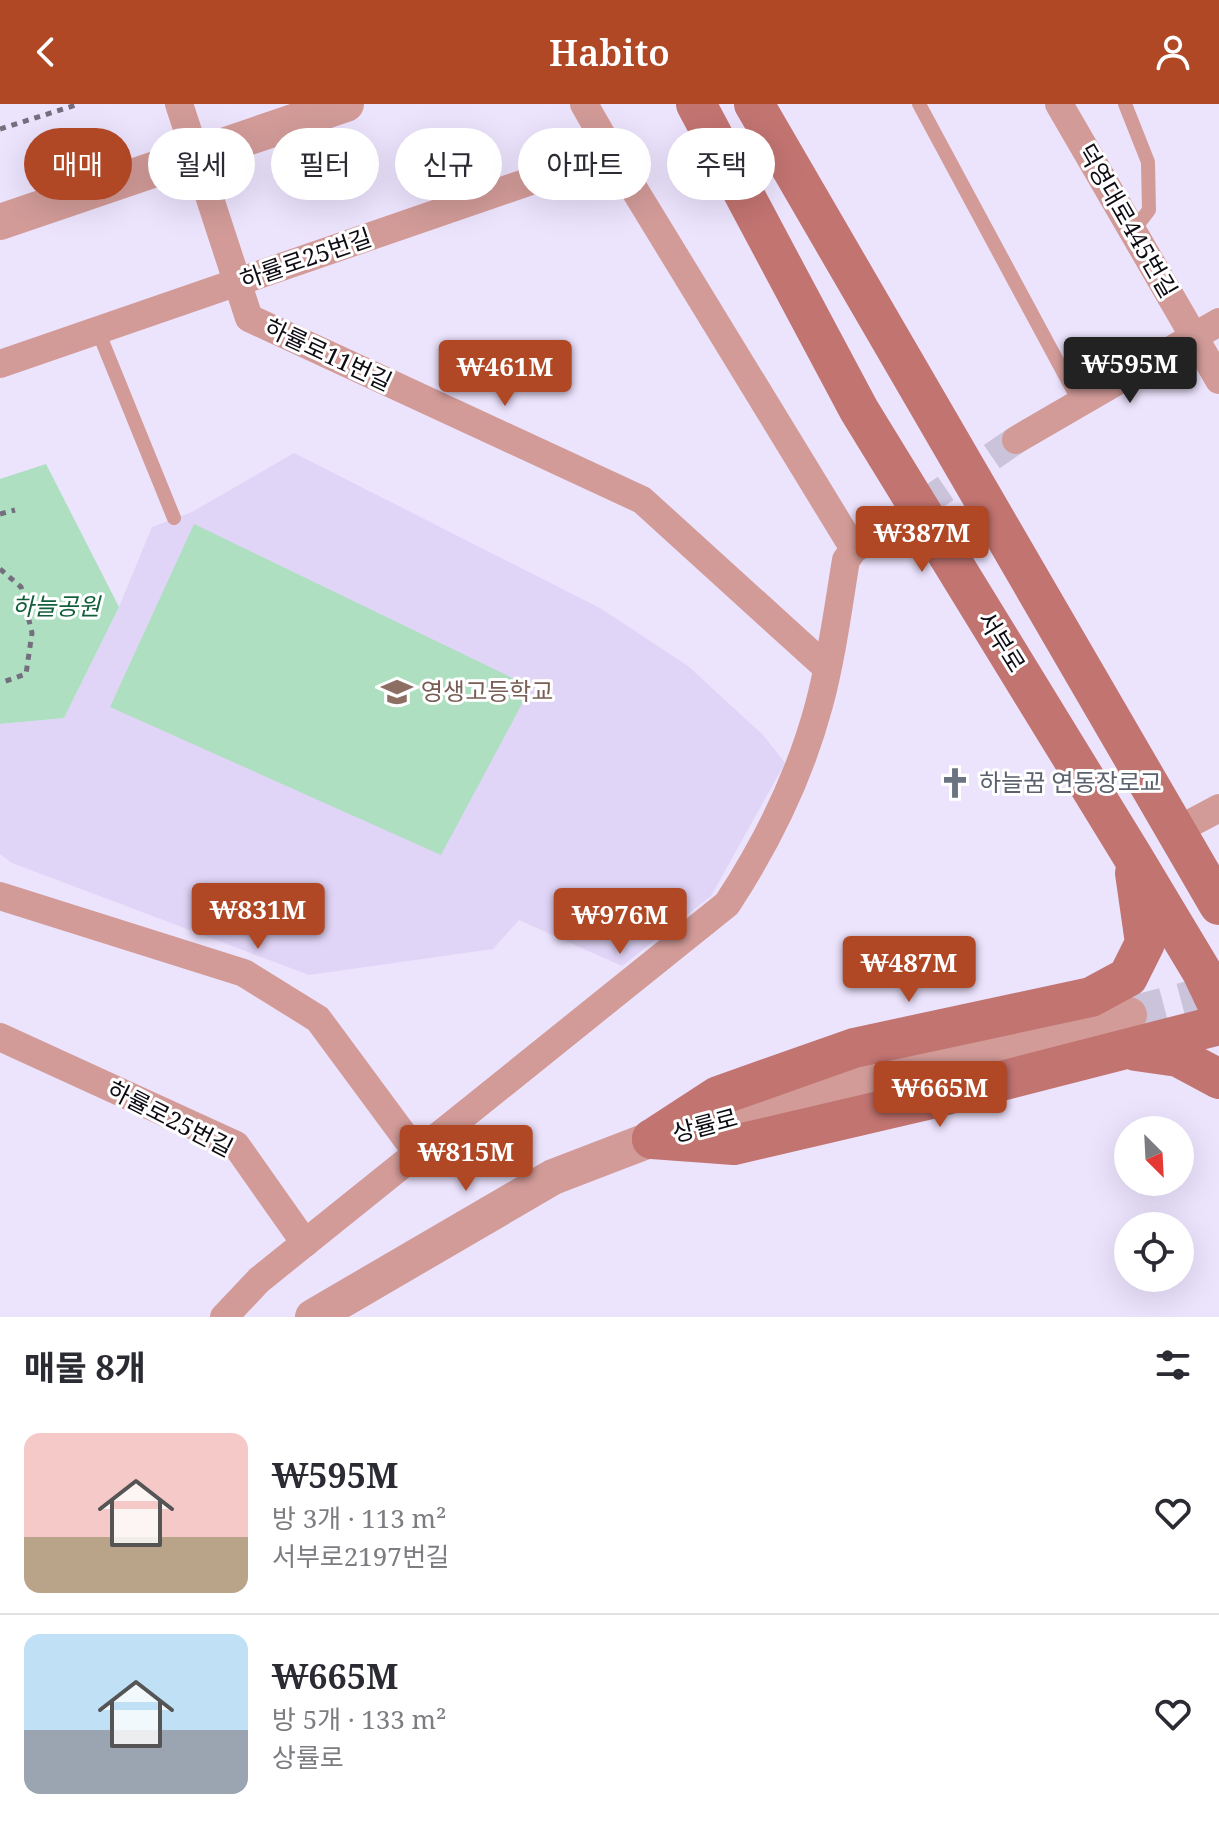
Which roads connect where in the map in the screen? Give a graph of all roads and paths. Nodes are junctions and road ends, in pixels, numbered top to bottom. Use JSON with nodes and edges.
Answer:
{"nodes":[{"id":1,"x":79,"y":104,"type":"edge"},
{"id":2,"x":179,"y":104,"type":"edge"},
{"id":3,"x":346,"y":104,"type":"edge"},
{"id":4,"x":584,"y":104,"type":"edge"},
{"id":5,"x":696,"y":104,"type":"edge"},
{"id":6,"x":754,"y":104,"type":"edge"},
{"id":7,"x":919,"y":104,"type":"edge"},
{"id":8,"x":1059,"y":104,"type":"edge"},
{"id":9,"x":1125,"y":104,"type":"edge"},
{"id":10,"x":187,"y":128,"type":"edge"},
{"id":11,"x":598,"y":128,"type":"edge"},
{"id":12,"x":0,"y":129,"type":"edge"},
{"id":13,"x":255,"y":135,"type":"edge"},
{"id":14,"x":148,"y":171,"type":"edge"},
{"id":15,"x":518,"y":185,"type":"edge"},
{"id":16,"x":210,"y":200,"type":"edge"},
{"id":17,"x":641,"y":200,"type":"edge"},
{"id":18,"x":0,"y":222,"type":"edge"},
{"id":19,"x":1133,"y":231,"type":"junction"},
{"id":20,"x":237,"y":282,"type":"junction"},
{"id":21,"x":1219,"y":322,"type":"edge"},
{"id":22,"x":98,"y":331,"type":"junction"},
{"id":23,"x":1194,"y":336,"type":"junction"},
{"id":24,"x":0,"y":364,"type":"edge"},
{"id":25,"x":1219,"y":380,"type":"edge"},
{"id":26,"x":1081,"y":405,"type":"junction"},
{"id":27,"x":1016,"y":440,"type":"tunnel mouth"},
{"id":28,"x":15,"y":510,"type":"dead end"},
{"id":29,"x":0,"y":514,"type":"edge"},
{"id":30,"x":174,"y":518,"type":"dead end"},
{"id":31,"x":888,"y":528,"type":"tunnel mouth"},
{"id":32,"x":854,"y":549,"type":"junction"},
{"id":33,"x":0,"y":569,"type":"edge"},
{"id":34,"x":827,"y":668,"type":"junction"},
{"id":35,"x":0,"y":683,"type":"edge"},
{"id":36,"x":1219,"y":808,"type":"edge"},
{"id":37,"x":1176,"y":831,"type":"junction"},
{"id":38,"x":1133,"y":857,"type":"junction"},
{"id":39,"x":0,"y":896,"type":"edge"},
{"id":40,"x":1219,"y":905,"type":"edge"},
{"id":41,"x":1210,"y":967,"type":"edge"},
{"id":42,"x":1219,"y":1008,"type":"edge"},
{"id":43,"x":1219,"y":1025,"type":"edge"},
{"id":44,"x":1127,"y":1032,"type":"junction"},
{"id":45,"x":0,"y":1037,"type":"edge"},
{"id":46,"x":1219,"y":1079,"type":"edge"},
{"id":47,"x":652,"y":1139,"type":"junction"},
{"id":48,"x":417,"y":1153,"type":"junction"},
{"id":49,"x":305,"y":1243,"type":"junction"},
{"id":50,"x":224,"y":1317,"type":"edge"},
{"id":51,"x":313,"y":1317,"type":"edge"}],
"edges":[{"from":1,"to":12,"type":"path"},
{"from":2,"to":10,"type":"street","name":"하률로11번길"},
{"from":3,"to":13,"type":"street"},
{"from":4,"to":11,"type":"street"},
{"from":5,"to":38,"type":"main road","name":"서부로"},
{"from":6,"to":37,"type":"main road"},
{"from":7,"to":26,"type":"lane"},
{"from":8,"to":19,"type":"street","name":"덕영대로445번길"},
{"from":9,"to":19,"type":"lane"},
{"from":14,"to":18,"type":"street"},
{"from":15,"to":20,"type":"street","name":"하률로25번길"},
{"from":16,"to":20,"type":"street","name":"하률로11번길"},
{"from":17,"to":32,"type":"street"},
{"from":19,"to":23,"type":"street","name":"덕영대로445번길"},
{"from":20,"to":22,"type":"street","name":"하률로25번길"},
{"from":20,"to":34,"type":"street","name":"하률로11번길"},
{"from":21,"to":23,"type":"street"},
{"from":22,"to":24,"type":"street","name":"하률로25번길"},
{"from":22,"to":30,"type":"lane"},
{"from":23,"to":25,"type":"street","name":"덕영대로445번길"},
{"from":23,"to":26,"type":"street"},
{"from":26,"to":27,"type":"street"},
{"from":28,"to":29,"type":"path"},
{"from":31,"to":32,"type":"street"},
{"from":32,"to":34,"type":"street"},
{"from":33,"to":35,"type":"path"},
{"from":34,"to":48,"type":"street"},
{"from":36,"to":37,"type":"street"},
{"from":37,"to":40,"type":"main road"},
{"from":38,"to":41,"type":"main road","name":"서부로"},
{"from":38,"to":47,"type":"main road"},
{"from":39,"to":48,"type":"street"},
{"from":41,"to":42,"type":"main road","name":"서부로"},
{"from":43,"to":44,"type":"main road"},
{"from":44,"to":46,"type":"main road"},
{"from":44,"to":47,"type":"main road"},
{"from":45,"to":49,"type":"street","name":"하률로25번길"},
{"from":47,"to":51,"type":"street","name":"상률로"},
{"from":48,"to":49,"type":"street"},
{"from":49,"to":50,"type":"street"}]}
